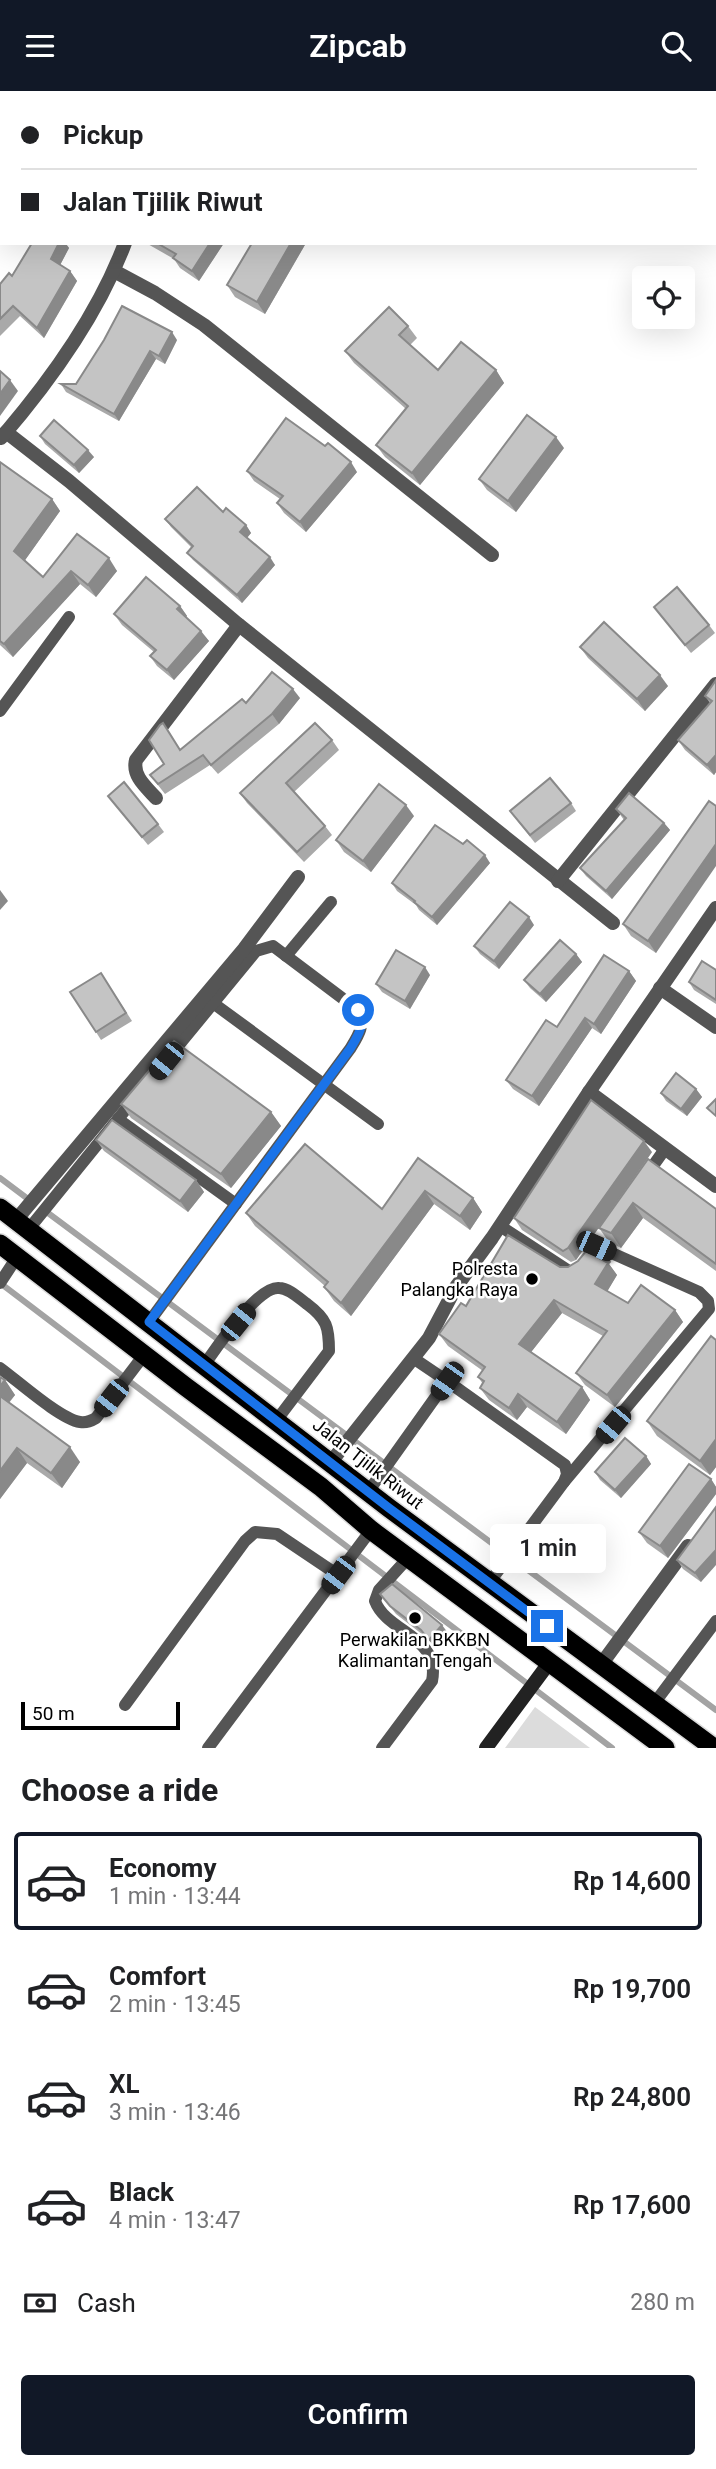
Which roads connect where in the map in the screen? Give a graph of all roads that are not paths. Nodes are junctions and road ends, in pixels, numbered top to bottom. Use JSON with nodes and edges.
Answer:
{"nodes":[{"id":1,"x":124,"y":245,"type":"edge"},
{"id":2,"x":114,"y":271,"type":"junction"},
{"id":3,"x":3,"y":435,"type":"edge"},
{"id":4,"x":492,"y":555,"type":"dead end"},
{"id":5,"x":69,"y":617,"type":"dead end"},
{"id":6,"x":239,"y":625,"type":"junction"},
{"id":7,"x":716,"y":684,"type":"edge"},
{"id":8,"x":0,"y":711,"type":"edge"},
{"id":9,"x":156,"y":798,"type":"edge"},
{"id":10,"x":298,"y":877,"type":"dead end"},
{"id":11,"x":558,"y":881,"type":"junction"},
{"id":12,"x":331,"y":902,"type":"dead end"},
{"id":13,"x":716,"y":908,"type":"edge"},
{"id":14,"x":613,"y":923,"type":"dead end"},
{"id":15,"x":286,"y":956,"type":"junction"},
{"id":16,"x":660,"y":988,"type":"junction"},
{"id":17,"x":213,"y":1003,"type":"junction"},
{"id":18,"x":716,"y":1027,"type":"edge"},
{"id":19,"x":325,"y":1083,"type":"junction"},
{"id":20,"x":589,"y":1092,"type":"junction"},
{"id":21,"x":118,"y":1119,"type":"junction"},
{"id":22,"x":378,"y":1124,"type":"dead end"},
{"id":23,"x":665,"y":1149,"type":"junction"},
{"id":24,"x":716,"y":1186,"type":"edge"},
{"id":25,"x":635,"y":1192,"type":"edge"},
{"id":26,"x":236,"y":1203,"type":"junction"},
{"id":27,"x":0,"y":1208,"type":"edge"},
{"id":28,"x":22,"y":1225,"type":"junction"},
{"id":29,"x":500,"y":1226,"type":"junction"},
{"id":30,"x":0,"y":1244,"type":"edge"},
{"id":31,"x":17,"y":1257,"type":"junction"},
{"id":32,"x":0,"y":1283,"type":"edge"},
{"id":33,"x":149,"y":1322,"type":"junction"},
{"id":34,"x":144,"y":1355,"type":"junction"},
{"id":35,"x":413,"y":1358,"type":"junction"},
{"id":36,"x":204,"y":1365,"type":"junction"},
{"id":37,"x":0,"y":1368,"type":"edge"},
{"id":38,"x":447,"y":1381,"type":"junction"},
{"id":39,"x":276,"y":1421,"type":"junction"},
{"id":40,"x":334,"y":1465,"type":"junction"},
{"id":41,"x":564,"y":1482,"type":"junction"},
{"id":42,"x":321,"y":1487,"type":"junction"},
{"id":43,"x":368,"y":1492,"type":"junction"},
{"id":44,"x":701,"y":1529,"type":"edge"},
{"id":45,"x":371,"y":1530,"type":"junction"},
{"id":46,"x":408,"y":1558,"type":"junction"},
{"id":47,"x":338,"y":1575,"type":"junction"},
{"id":48,"x":489,"y":1583,"type":"junction"},
{"id":49,"x":716,"y":1622,"type":"edge"},
{"id":50,"x":549,"y":1663,"type":"junction"},
{"id":51,"x":600,"y":1666,"type":"junction"},
{"id":52,"x":125,"y":1705,"type":"dead end"},
{"id":53,"x":653,"y":1705,"type":"junction"},
{"id":54,"x":208,"y":1748,"type":"edge"},
{"id":55,"x":382,"y":1748,"type":"edge"},
{"id":56,"x":486,"y":1748,"type":"edge"},
{"id":57,"x":665,"y":1748,"type":"edge"},
{"id":58,"x":714,"y":1748,"type":"edge"}],
"edges":[{"from":1,"to":2,"type":"street"},
{"from":2,"to":3,"type":"street"},
{"from":2,"to":4,"type":"street"},
{"from":3,"to":6,"type":"street"},
{"from":5,"to":8,"type":"lane"},
{"from":6,"to":9,"type":"street"},
{"from":6,"to":11,"type":"street"},
{"from":7,"to":11,"type":"street"},
{"from":10,"to":28,"type":"street"},
{"from":11,"to":14,"type":"street"},
{"from":12,"to":15,"type":"lane"},
{"from":13,"to":16,"type":"street"},
{"from":15,"to":17,"type":"lane"},
{"from":15,"to":19,"type":"lane"},
{"from":16,"to":18,"type":"street"},
{"from":16,"to":20,"type":"street"},
{"from":17,"to":19,"type":"lane"},
{"from":17,"to":21,"type":"lane"},
{"from":19,"to":22,"type":"lane"},
{"from":19,"to":26,"type":"lane"},
{"from":20,"to":23,"type":"street"},
{"from":20,"to":29,"type":"street"},
{"from":21,"to":26,"type":"lane"},
{"from":21,"to":28,"type":"lane"},
{"from":23,"to":24,"type":"street"},
{"from":23,"to":25,"type":"lane"},
{"from":26,"to":33,"type":"lane"},
{"from":27,"to":28,"type":"highway","name":"Jalan Tjilik Riwut"},
{"from":28,"to":33,"type":"highway","name":"Jalan Tjilik Riwut"},
{"from":29,"to":35,"type":"street"},
{"from":29,"to":41,"type":"lane"},
{"from":30,"to":31,"type":"highway"},
{"from":31,"to":32,"type":"lane"},
{"from":31,"to":34,"type":"highway"},
{"from":33,"to":36,"type":"highway","name":"Jalan Tjilik Riwut"},
{"from":34,"to":37,"type":"lane"},
{"from":34,"to":42,"type":"highway"},
{"from":35,"to":38,"type":"lane"},
{"from":35,"to":40,"type":"street"},
{"from":36,"to":39,"type":"highway","name":"Jalan Tjilik Riwut"},
{"from":36,"to":39,"type":"lane"},
{"from":38,"to":41,"type":"lane"},
{"from":38,"to":43,"type":"lane"},
{"from":39,"to":40,"type":"highway","name":"Jalan Tjilik Riwut"},
{"from":40,"to":42,"type":"highway"},
{"from":40,"to":43,"type":"highway","name":"Jalan Tjilik Riwut"},
{"from":41,"to":48,"type":"lane"},
{"from":42,"to":45,"type":"highway"},
{"from":43,"to":48,"type":"highway","name":"Jalan Tjilik Riwut"},
{"from":44,"to":51,"type":"street"},
{"from":45,"to":46,"type":"highway"},
{"from":45,"to":47,"type":"lane"},
{"from":46,"to":50,"type":"highway"},
{"from":46,"to":55,"type":"lane"},
{"from":47,"to":52,"type":"lane"},
{"from":47,"to":54,"type":"lane"},
{"from":48,"to":51,"type":"highway","name":"Jalan Tjilik Riwut"},
{"from":49,"to":53,"type":"lane"},
{"from":50,"to":56,"type":"main road"},
{"from":50,"to":57,"type":"highway"},
{"from":51,"to":53,"type":"highway","name":"Jalan Tjilik Riwut"},
{"from":53,"to":58,"type":"highway","name":"Jalan Tjilik Riwut"}]}
